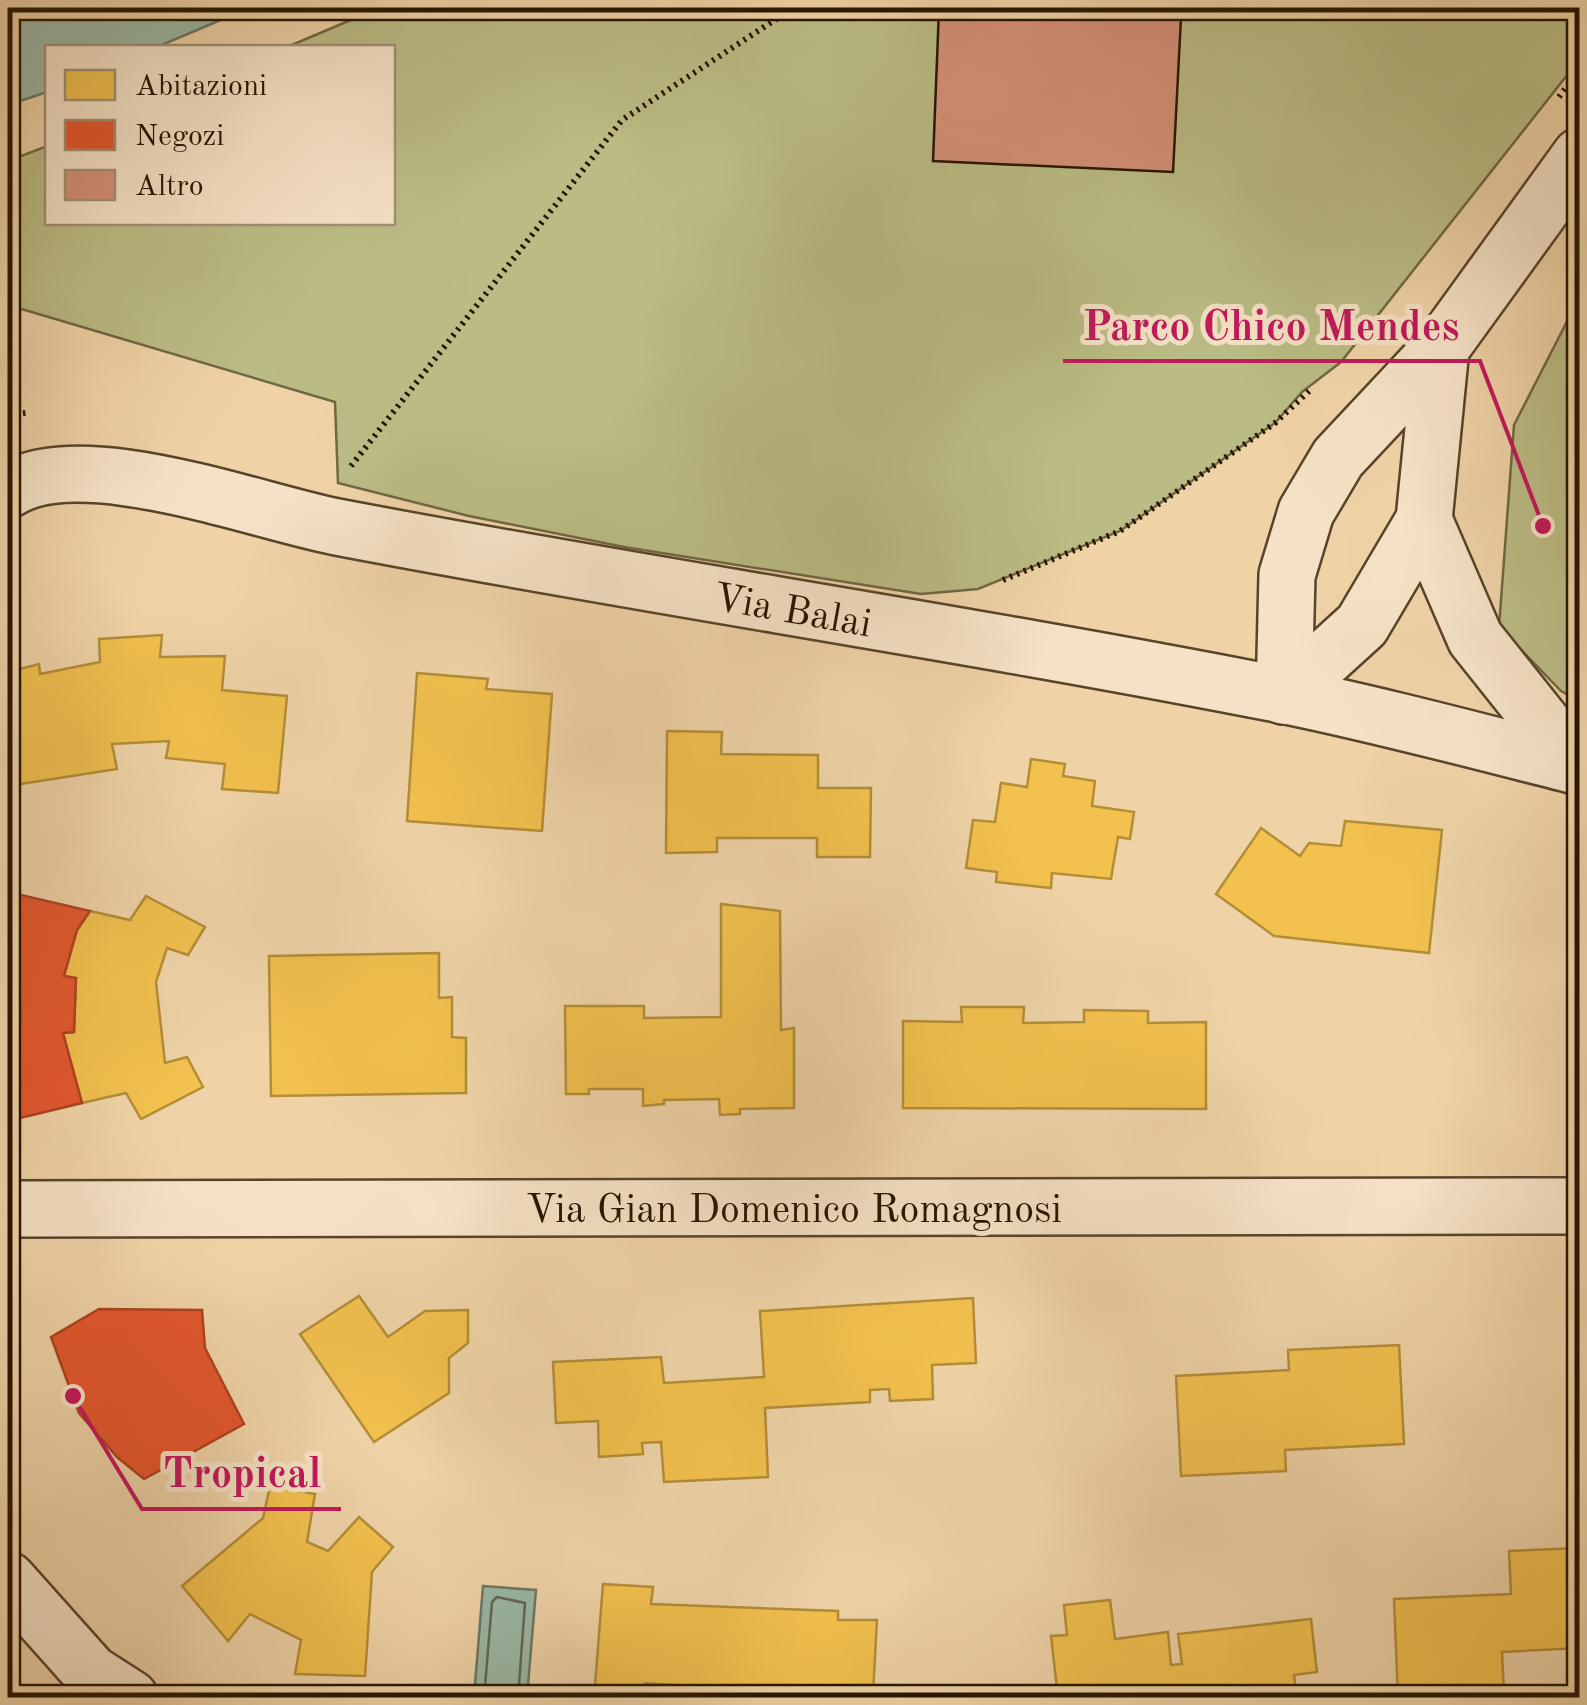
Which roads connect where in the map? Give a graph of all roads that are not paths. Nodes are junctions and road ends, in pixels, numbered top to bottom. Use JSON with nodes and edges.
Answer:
{"nodes":[{"id":1,"x":1580,"y":156,"type":"edge"},
{"id":2,"x":1441,"y":348,"type":"junction"},
{"id":3,"x":8,"y":490,"type":"edge"},
{"id":4,"x":1424,"y":520,"type":"junction"},
{"id":5,"x":1284,"y":696,"type":"junction"},
{"id":6,"x":1578,"y":766,"type":"edge"},
{"id":7,"x":1580,"y":1206,"type":"edge"},
{"id":8,"x":8,"y":1210,"type":"edge"},
{"id":9,"x":8,"y":1580,"type":"edge"},
{"id":10,"x":130,"y":1698,"type":"edge"}],
"edges":[{"from":1,"to":2,"type":"street"},
{"from":2,"to":4,"type":"street"},
{"from":2,"to":5,"type":"street"},
{"from":3,"to":5,"type":"street","name":"Via Balai"},
{"from":4,"to":5,"type":"street"},
{"from":4,"to":6,"type":"street"},
{"from":5,"to":6,"type":"street","name":"Via Balai"},
{"from":7,"to":8,"type":"street","name":"Via Gian Domenico Romagnosi"},
{"from":9,"to":10,"type":"street"}]}
